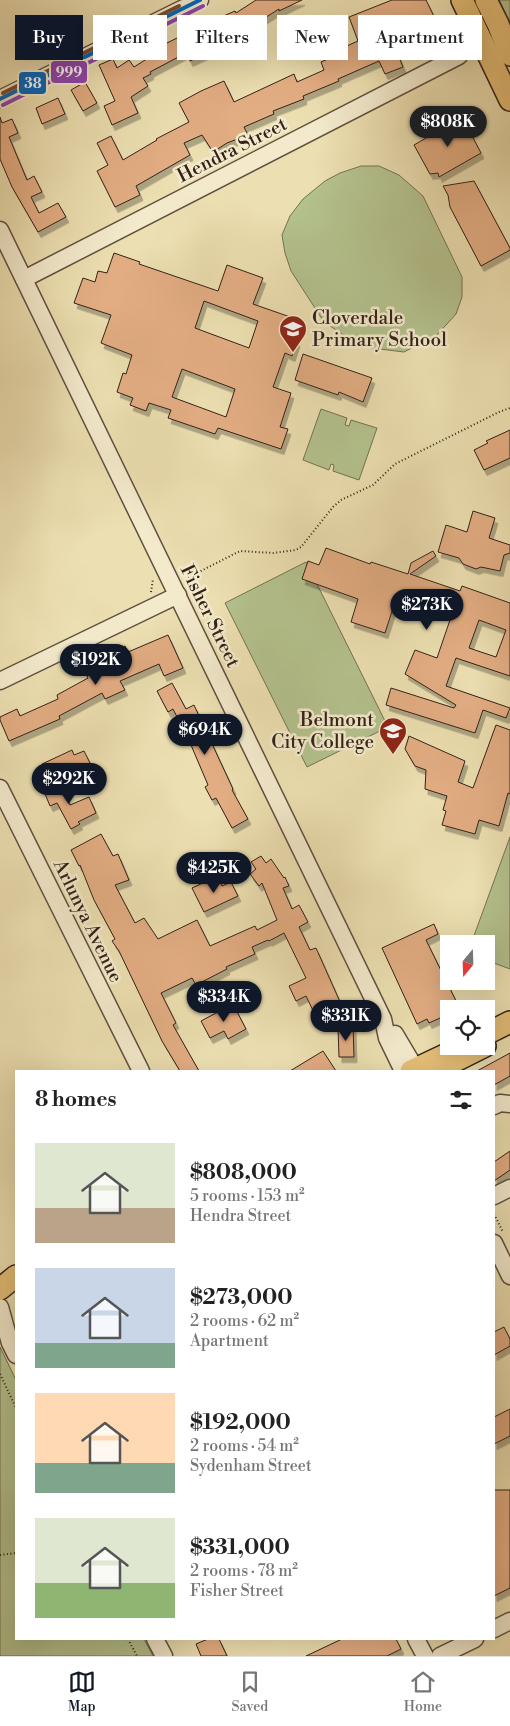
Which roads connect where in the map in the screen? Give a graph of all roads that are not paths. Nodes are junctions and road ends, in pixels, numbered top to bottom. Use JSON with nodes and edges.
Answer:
{"nodes":[{"id":1,"x":176,"y":0,"type":"edge"},
{"id":2,"x":200,"y":0,"type":"edge"},
{"id":3,"x":462,"y":0,"type":"edge"},
{"id":4,"x":486,"y":0,"type":"edge"},
{"id":5,"x":510,"y":55,"type":"edge"},
{"id":6,"x":451,"y":60,"type":"edge"},
{"id":7,"x":0,"y":87,"type":"edge"},
{"id":8,"x":0,"y":99,"type":"edge"},
{"id":9,"x":510,"y":100,"type":"edge"},
{"id":10,"x":0,"y":230,"type":"edge"},
{"id":11,"x":24,"y":279,"type":"junction"},
{"id":12,"x":178,"y":595,"type":"junction"},
{"id":13,"x":0,"y":681,"type":"edge"},
{"id":14,"x":0,"y":788,"type":"edge"},
{"id":15,"x":510,"y":1022,"type":"edge"},
{"id":16,"x":495,"y":1030,"type":"edge"},
{"id":17,"x":510,"y":1034,"type":"edge"},
{"id":18,"x":495,"y":1042,"type":"edge"},
{"id":19,"x":445,"y":1055,"type":"edge"},
{"id":20,"x":461,"y":1055,"type":"edge"},
{"id":21,"x":141,"y":1070,"type":"edge"},
{"id":22,"x":415,"y":1070,"type":"edge"},
{"id":23,"x":418,"y":1070,"type":"edge"},
{"id":24,"x":419,"y":1070,"type":"edge"},
{"id":25,"x":510,"y":1104,"type":"edge"},
{"id":26,"x":495,"y":1106,"type":"edge"},
{"id":27,"x":510,"y":1188,"type":"edge"},
{"id":28,"x":495,"y":1196,"type":"edge"},
{"id":29,"x":495,"y":1245,"type":"edge"},
{"id":30,"x":15,"y":1263,"type":"edge"},
{"id":31,"x":0,"y":1269,"type":"edge"},
{"id":32,"x":510,"y":1276,"type":"edge"},
{"id":33,"x":15,"y":1277,"type":"edge"},
{"id":34,"x":0,"y":1289,"type":"edge"},
{"id":35,"x":0,"y":1307,"type":"edge"},
{"id":36,"x":9,"y":1343,"type":"edge"},
{"id":37,"x":156,"y":1640,"type":"edge"},
{"id":38,"x":417,"y":1640,"type":"edge"},
{"id":39,"x":473,"y":1640,"type":"edge"},
{"id":40,"x":164,"y":1656,"type":"edge"},
{"id":41,"x":425,"y":1656,"type":"edge"},
{"id":42,"x":440,"y":1656,"type":"edge"}],
"edges":[{"from":1,"to":7,"type":"street"},
{"from":2,"to":8,"type":"street"},
{"from":3,"to":9,"type":"main road"},
{"from":4,"to":5,"type":"main road"},
{"from":6,"to":11,"type":"street","name":"Hendra Street"},
{"from":10,"to":11,"type":"street","name":"Fisher Street"},
{"from":11,"to":12,"type":"street","name":"Fisher Street"},
{"from":12,"to":13,"type":"street"},
{"from":12,"to":22,"type":"street","name":"Fisher Street"},
{"from":14,"to":21,"type":"street","name":"Arlunya Avenue"},
{"from":15,"to":16,"type":"main road"},
{"from":17,"to":18,"type":"main road"},
{"from":19,"to":23,"type":"main road"},
{"from":20,"to":24,"type":"main road"},
{"from":25,"to":26,"type":"street"},
{"from":27,"to":28,"type":"street"},
{"from":29,"to":32,"type":"street"},
{"from":30,"to":31,"type":"main road"},
{"from":33,"to":34,"type":"main road"},
{"from":35,"to":36,"type":"street"},
{"from":37,"to":40,"type":"street"},
{"from":38,"to":41,"type":"street"},
{"from":39,"to":42,"type":"street"}]}
